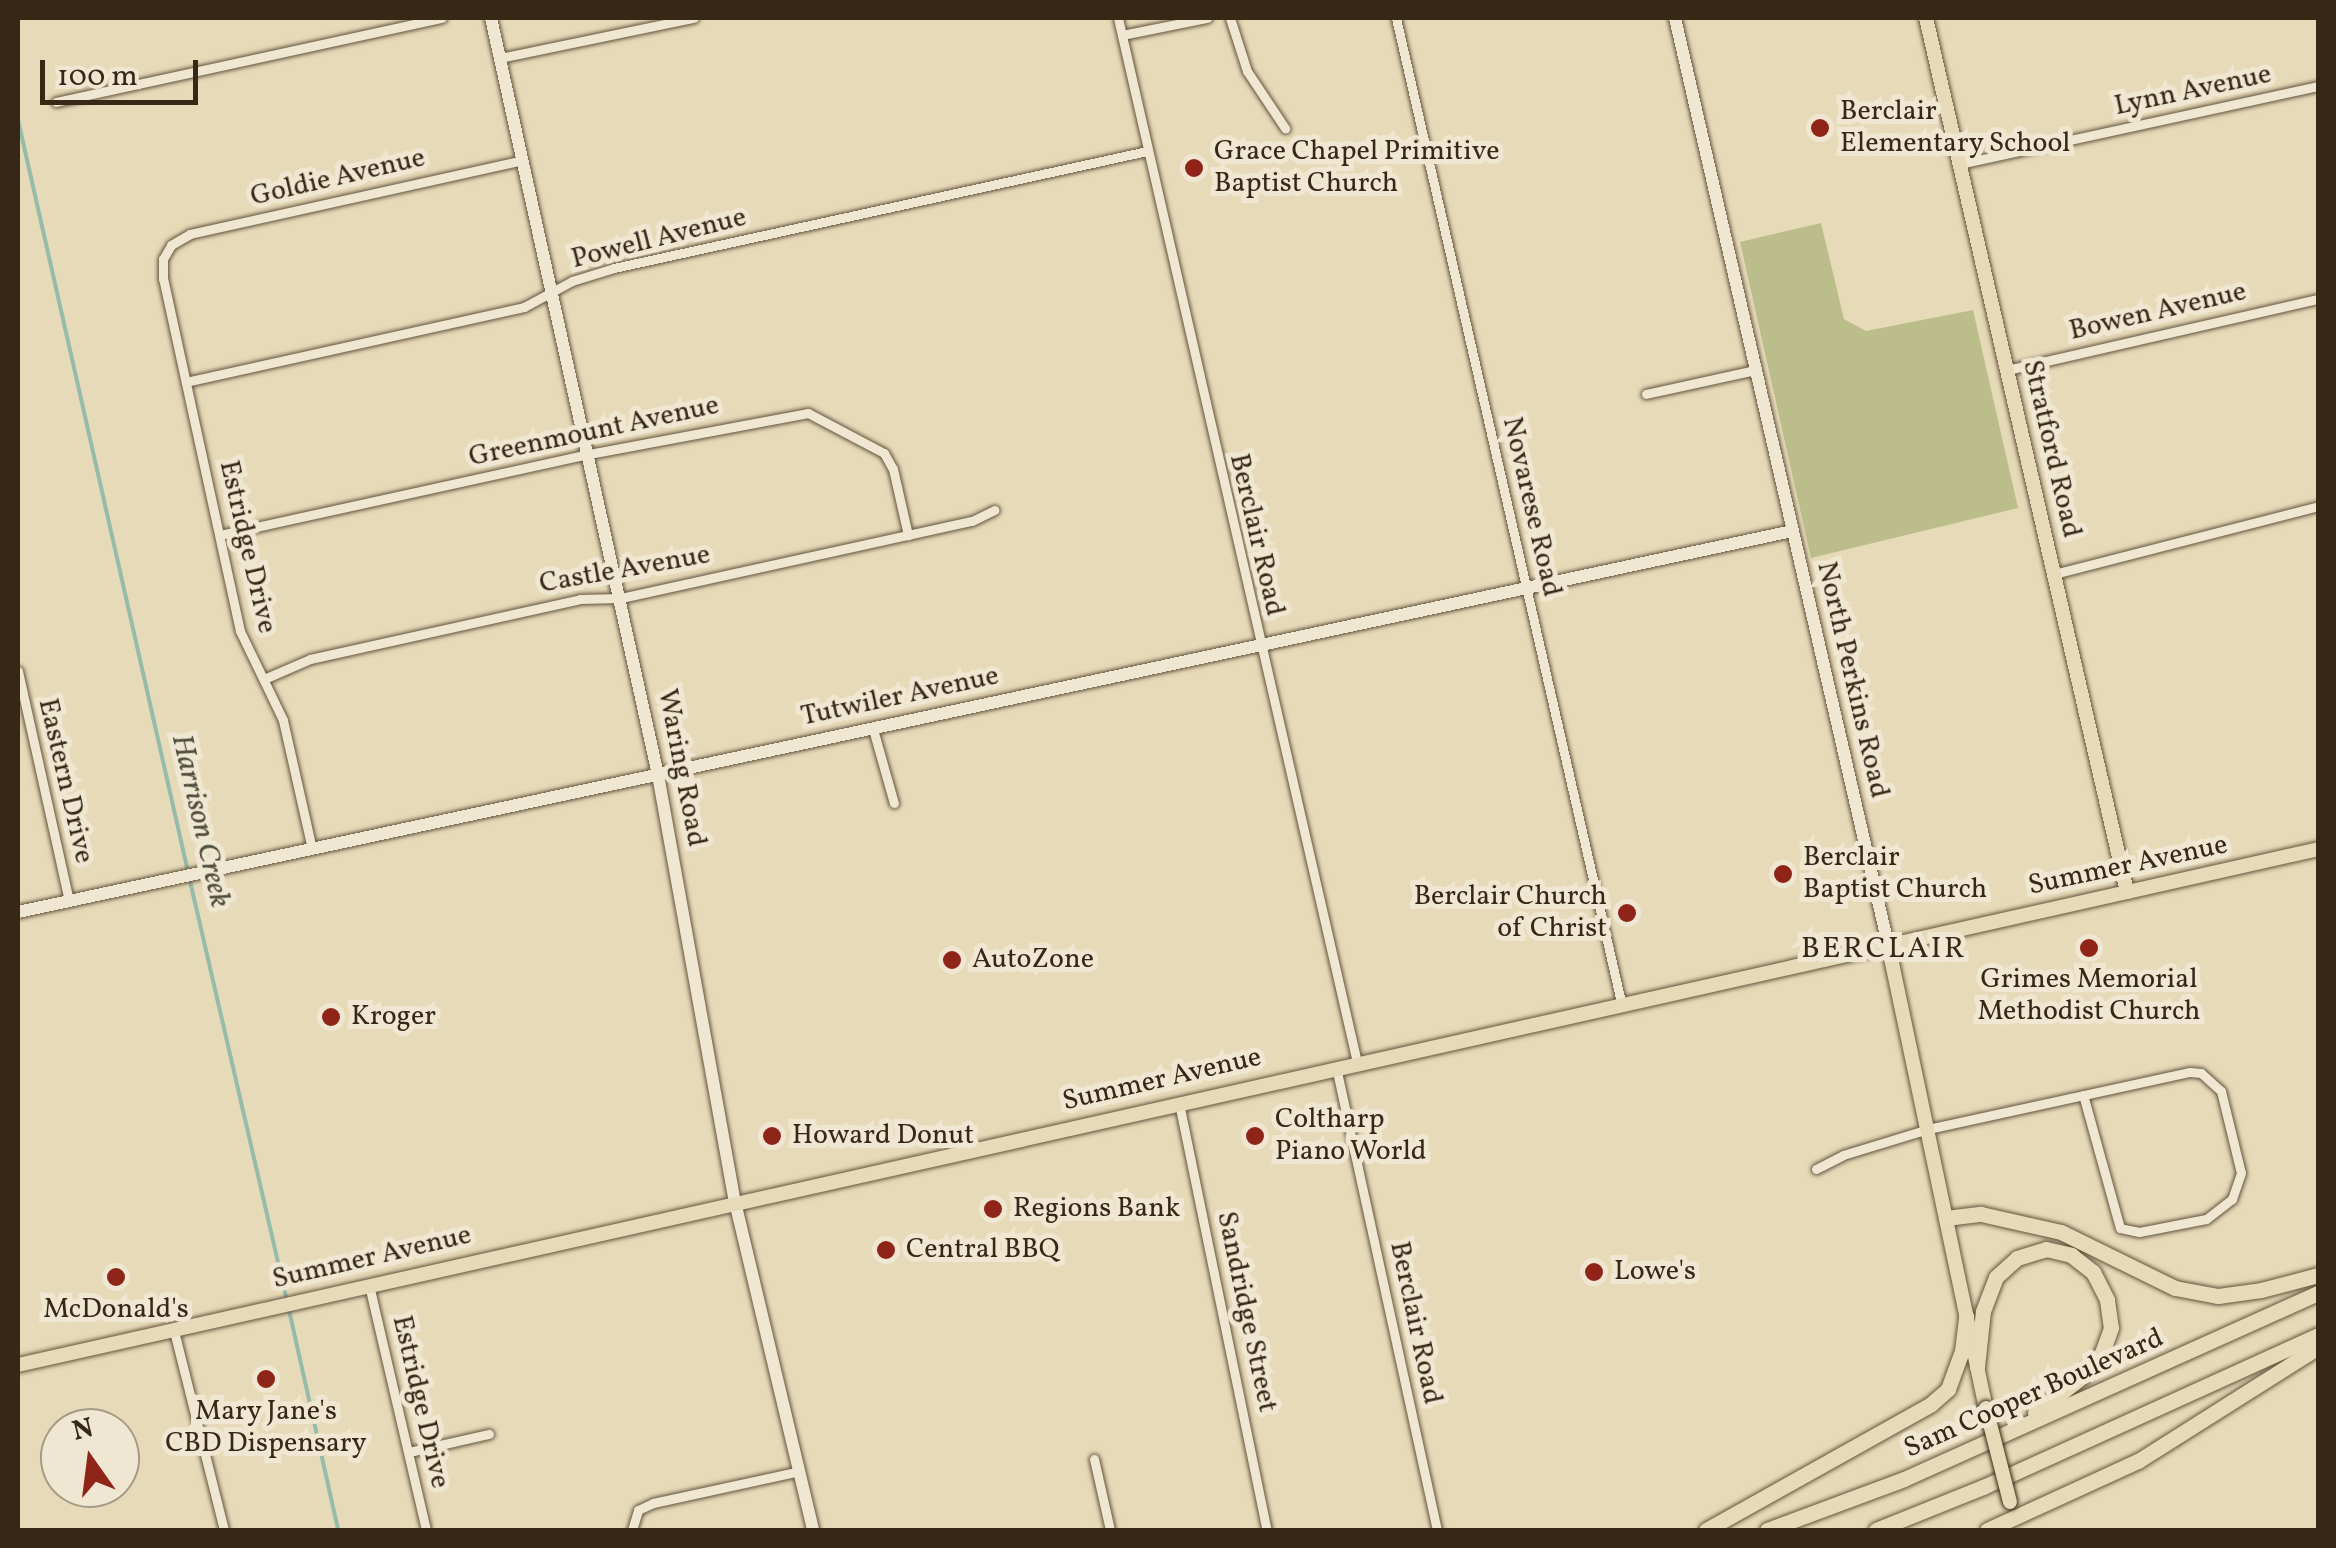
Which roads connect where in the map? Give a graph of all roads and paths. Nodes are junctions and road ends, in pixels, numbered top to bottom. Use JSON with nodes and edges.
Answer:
{"nodes":[{"id":1,"x":442,"y":18,"type":"edge"},
{"id":2,"x":492,"y":18,"type":"edge"},
{"id":3,"x":694,"y":18,"type":"edge"},
{"id":4,"x":1118,"y":18,"type":"edge"},
{"id":5,"x":1207,"y":18,"type":"edge"},
{"id":6,"x":1230,"y":18,"type":"edge"},
{"id":7,"x":1396,"y":18,"type":"edge"},
{"id":8,"x":1675,"y":18,"type":"edge"},
{"id":9,"x":1926,"y":18,"type":"edge"},
{"id":10,"x":1122,"y":35,"type":"junction"},
{"id":11,"x":500,"y":58,"type":"junction"},
{"id":12,"x":2318,"y":86,"type":"edge"},
{"id":13,"x":56,"y":102,"type":"dead end"},
{"id":14,"x":1284,"y":128,"type":"dead end"},
{"id":15,"x":1147,"y":151,"type":"junction"},
{"id":16,"x":522,"y":160,"type":"junction"},
{"id":17,"x":1960,"y":164,"type":"junction"},
{"id":18,"x":168,"y":250,"type":"joint"},
{"id":19,"x":554,"y":293,"type":"junction"},
{"id":20,"x":2318,"y":298,"type":"edge"},
{"id":21,"x":1756,"y":370,"type":"junction"},
{"id":22,"x":2007,"y":370,"type":"junction"},
{"id":23,"x":186,"y":382,"type":"junction"},
{"id":24,"x":1646,"y":394,"type":"dead end"},
{"id":25,"x":588,"y":454,"type":"junction"},
{"id":26,"x":2318,"y":506,"type":"edge"},
{"id":27,"x":995,"y":510,"type":"dead end"},
{"id":28,"x":1792,"y":531,"type":"junction"},
{"id":29,"x":220,"y":535,"type":"junction"},
{"id":30,"x":908,"y":535,"type":"junction"},
{"id":31,"x":2054,"y":574,"type":"junction"},
{"id":32,"x":1526,"y":590,"type":"junction"},
{"id":33,"x":621,"y":598,"type":"junction"},
{"id":34,"x":1258,"y":645,"type":"junction"},
{"id":35,"x":18,"y":671,"type":"edge"},
{"id":36,"x":264,"y":679,"type":"junction"},
{"id":37,"x":873,"y":728,"type":"junction"},
{"id":38,"x":658,"y":774,"type":"junction"},
{"id":39,"x":894,"y":802,"type":"dead end"},
{"id":40,"x":312,"y":849,"type":"junction"},
{"id":41,"x":2318,"y":849,"type":"edge"},
{"id":42,"x":2127,"y":892,"type":"junction"},
{"id":43,"x":69,"y":900,"type":"junction"},
{"id":44,"x":18,"y":912,"type":"edge"},
{"id":45,"x":1888,"y":944,"type":"junction"},
{"id":46,"x":1622,"y":1006,"type":"junction"},
{"id":47,"x":1357,"y":1062,"type":"junction"},
{"id":48,"x":1336,"y":1066,"type":"junction"},
{"id":49,"x":2082,"y":1096,"type":"junction"},
{"id":50,"x":1179,"y":1102,"type":"junction"},
{"id":51,"x":1928,"y":1129,"type":"junction"},
{"id":52,"x":1816,"y":1168,"type":"dead end"},
{"id":53,"x":735,"y":1202,"type":"junction"},
{"id":54,"x":1946,"y":1218,"type":"junction"},
{"id":55,"x":2318,"y":1275,"type":"edge"},
{"id":56,"x":369,"y":1284,"type":"junction"},
{"id":57,"x":2318,"y":1293,"type":"edge"},
{"id":58,"x":1966,"y":1316,"type":"junction"},
{"id":59,"x":174,"y":1331,"type":"junction"},
{"id":60,"x":2318,"y":1335,"type":"edge"},
{"id":61,"x":2318,"y":1347,"type":"edge"},
{"id":62,"x":18,"y":1365,"type":"edge"},
{"id":63,"x":1977,"y":1366,"type":"junction"},
{"id":64,"x":489,"y":1434,"type":"dead end"},
{"id":65,"x":1980,"y":1446,"type":"junction"},
{"id":66,"x":409,"y":1452,"type":"junction"},
{"id":67,"x":1094,"y":1459,"type":"dead end"},
{"id":68,"x":800,"y":1470,"type":"junction"},
{"id":69,"x":2014,"y":1525,"type":"edge"},
{"id":70,"x":1109,"y":1527,"type":"edge"},
{"id":71,"x":224,"y":1530,"type":"edge"},
{"id":72,"x":426,"y":1530,"type":"edge"},
{"id":73,"x":632,"y":1530,"type":"edge"},
{"id":74,"x":813,"y":1530,"type":"edge"},
{"id":75,"x":1095,"y":1530,"type":"edge"},
{"id":76,"x":1267,"y":1530,"type":"edge"},
{"id":77,"x":1436,"y":1530,"type":"edge"},
{"id":78,"x":1706,"y":1530,"type":"edge"},
{"id":79,"x":1767,"y":1530,"type":"edge"},
{"id":80,"x":1876,"y":1530,"type":"edge"},
{"id":81,"x":1987,"y":1530,"type":"edge"}],
"edges":[{"from":1,"to":13,"type":"street"},
{"from":2,"to":11,"type":"street","name":"Waring Road"},
{"from":3,"to":11,"type":"street"},
{"from":4,"to":10,"type":"street","name":"Berclair Road"},
{"from":5,"to":10,"type":"street"},
{"from":6,"to":14,"type":"street"},
{"from":7,"to":32,"type":"street","name":"Novarese Road"},
{"from":8,"to":21,"type":"street","name":"North Perkins Road"},
{"from":9,"to":17,"type":"main road","name":"Stratford Road"},
{"from":10,"to":15,"type":"street","name":"Berclair Road"},
{"from":11,"to":16,"type":"street","name":"Waring Road"},
{"from":12,"to":17,"type":"street","name":"Lynn Avenue"},
{"from":15,"to":19,"type":"street","name":"Powell Avenue"},
{"from":15,"to":34,"type":"street","name":"Berclair Road"},
{"from":16,"to":18,"type":"street","name":"Goldie Avenue"},
{"from":16,"to":19,"type":"street","name":"Waring Road"},
{"from":17,"to":22,"type":"main road","name":"Stratford Road"},
{"from":18,"to":23,"type":"street","name":"Estridge Drive"},
{"from":19,"to":23,"type":"street","name":"Powell Avenue"},
{"from":19,"to":25,"type":"street","name":"Waring Road"},
{"from":20,"to":22,"type":"street","name":"Bowen Avenue"},
{"from":21,"to":24,"type":"street"},
{"from":21,"to":28,"type":"street","name":"North Perkins Road"},
{"from":22,"to":31,"type":"main road","name":"Stratford Road"},
{"from":23,"to":29,"type":"street","name":"Estridge Drive"},
{"from":25,"to":29,"type":"street","name":"Greenmount Avenue"},
{"from":25,"to":30,"type":"street","name":"Greenmount Avenue"},
{"from":25,"to":33,"type":"street","name":"Waring Road"},
{"from":26,"to":31,"type":"street"},
{"from":27,"to":30,"type":"street","name":"Castle Avenue"},
{"from":28,"to":32,"type":"street","name":"Tutwiler Avenue"},
{"from":28,"to":45,"type":"street","name":"North Perkins Road"},
{"from":29,"to":36,"type":"street","name":"Estridge Drive"},
{"from":30,"to":33,"type":"street","name":"Castle Avenue"},
{"from":31,"to":42,"type":"main road","name":"Stratford Road"},
{"from":32,"to":34,"type":"street","name":"Tutwiler Avenue"},
{"from":32,"to":46,"type":"street","name":"Novarese Road"},
{"from":33,"to":36,"type":"street","name":"Castle Avenue"},
{"from":33,"to":38,"type":"street","name":"Waring Road"},
{"from":34,"to":37,"type":"street","name":"Tutwiler Avenue"},
{"from":34,"to":47,"type":"street","name":"Berclair Road"},
{"from":35,"to":43,"type":"street","name":"Eastern Drive"},
{"from":36,"to":40,"type":"street","name":"Estridge Drive"},
{"from":37,"to":38,"type":"street","name":"Tutwiler Avenue"},
{"from":37,"to":39,"type":"street"},
{"from":38,"to":40,"type":"street","name":"Tutwiler Avenue"},
{"from":38,"to":53,"type":"street","name":"Waring Road"},
{"from":40,"to":43,"type":"street","name":"Tutwiler Avenue"},
{"from":41,"to":42,"type":"main road","name":"Summer Avenue"},
{"from":42,"to":45,"type":"main road","name":"Summer Avenue"},
{"from":43,"to":44,"type":"street","name":"Tutwiler Avenue"},
{"from":45,"to":46,"type":"main road","name":"Summer Avenue"},
{"from":45,"to":51,"type":"main road","name":"North Perkins Road"},
{"from":46,"to":47,"type":"main road","name":"Summer Avenue"},
{"from":47,"to":48,"type":"main road","name":"Summer Avenue"},
{"from":48,"to":50,"type":"main road","name":"Summer Avenue"},
{"from":48,"to":77,"type":"street","name":"Berclair Road"},
{"from":49,"to":49,"type":"street"},
{"from":49,"to":51,"type":"street"},
{"from":50,"to":53,"type":"main road","name":"Summer Avenue"},
{"from":50,"to":76,"type":"street","name":"Sandridge Street"},
{"from":51,"to":52,"type":"street"},
{"from":51,"to":54,"type":"main road","name":"North Perkins Road"},
{"from":53,"to":56,"type":"main road","name":"Summer Avenue"},
{"from":53,"to":68,"type":"street","name":"Waring Road"},
{"from":54,"to":55,"type":"highway"},
{"from":54,"to":58,"type":"main road","name":"North Perkins Road"},
{"from":56,"to":59,"type":"main road","name":"Summer Avenue"},
{"from":56,"to":66,"type":"street","name":"Estridge Drive"},
{"from":57,"to":65,"type":"highway","name":"Sam Cooper Boulevard"},
{"from":58,"to":63,"type":"main road","name":"North Perkins Road"},
{"from":58,"to":78,"type":"highway"},
{"from":59,"to":62,"type":"main road","name":"Summer Avenue"},
{"from":59,"to":71,"type":"street"},
{"from":60,"to":80,"type":"highway"},
{"from":61,"to":69,"type":"highway"},
{"from":63,"to":65,"type":"highway"},
{"from":63,"to":69,"type":"main road","name":"North Perkins Road","bridge":true},
{"from":64,"to":66,"type":"street"},
{"from":65,"to":79,"type":"highway","name":"Sam Cooper Boulevard"},
{"from":66,"to":72,"type":"street","name":"Estridge Drive"},
{"from":67,"to":70,"type":"street"},
{"from":68,"to":73,"type":"street"},
{"from":68,"to":74,"type":"street","name":"Waring Road"},
{"from":69,"to":81,"type":"highway"},
{"from":70,"to":75,"type":"street"}]}
